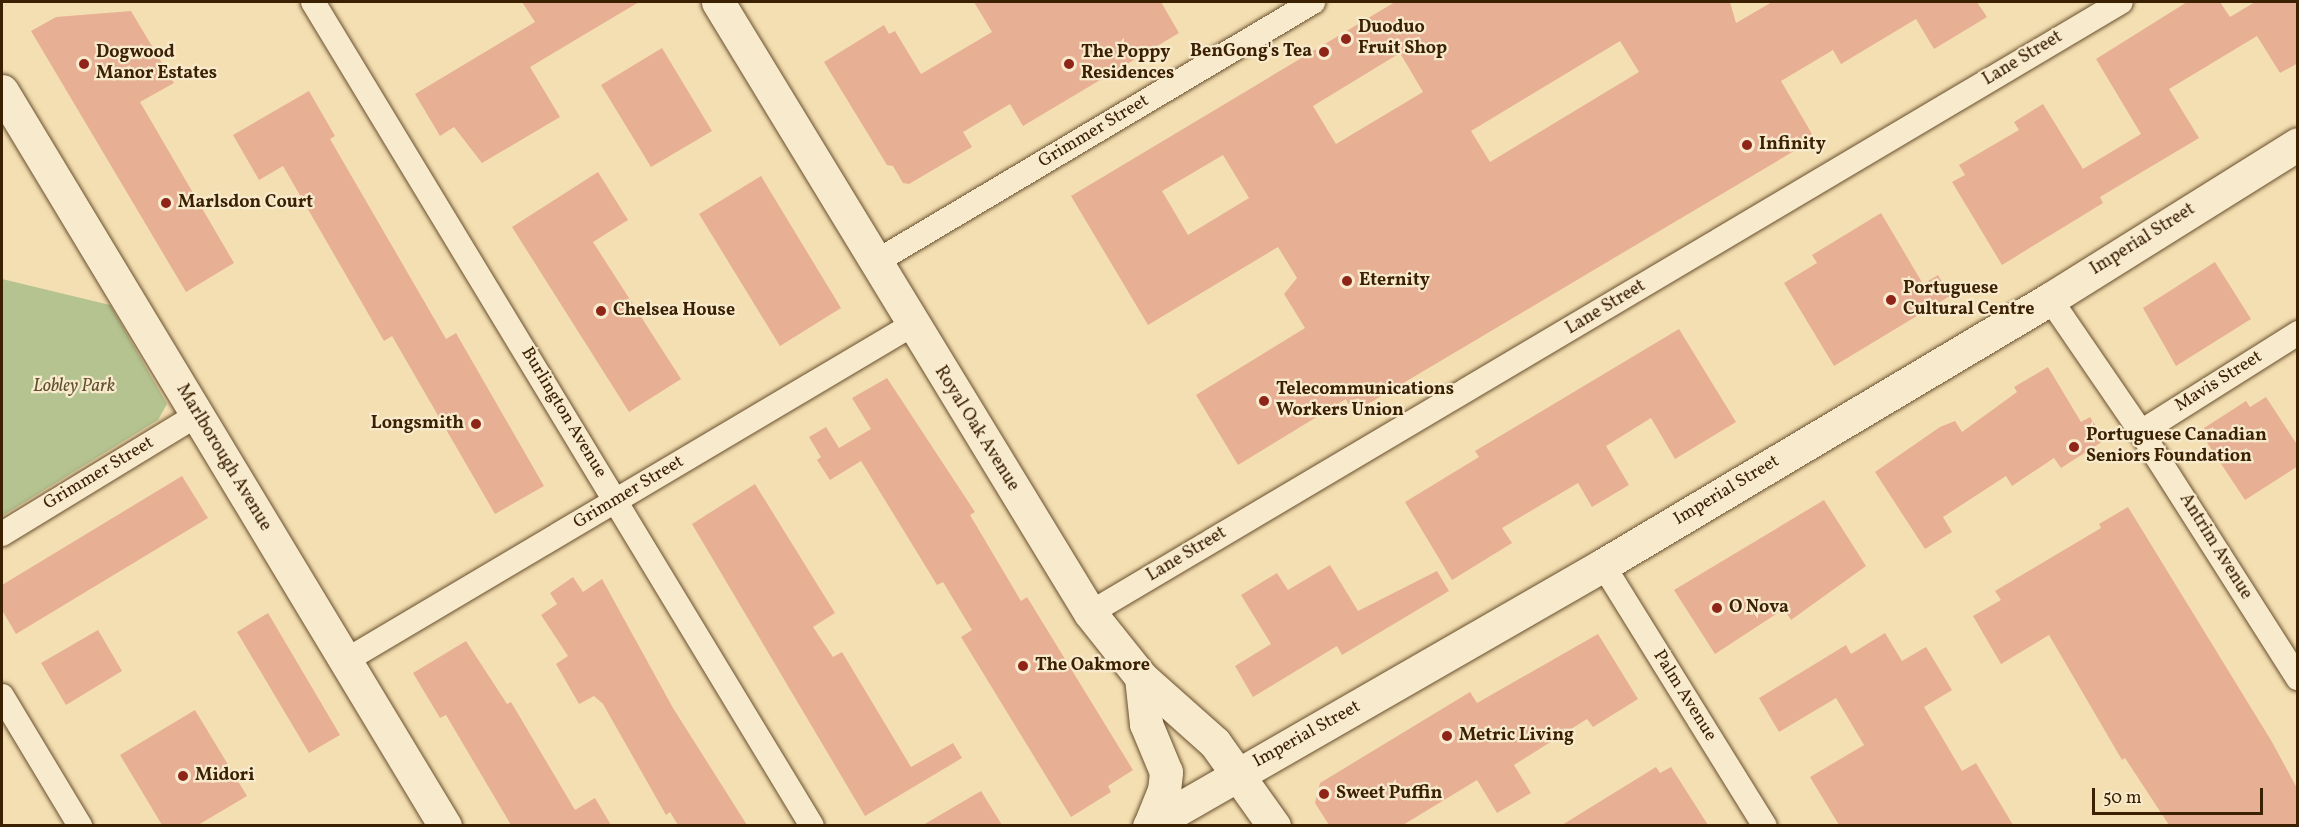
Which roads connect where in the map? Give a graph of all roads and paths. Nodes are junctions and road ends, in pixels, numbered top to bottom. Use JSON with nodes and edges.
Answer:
{"nodes":[{"id":1,"x":313,"y":2,"type":"edge"},
{"id":2,"x":718,"y":2,"type":"edge"},
{"id":3,"x":1313,"y":2,"type":"edge"},
{"id":4,"x":2121,"y":2,"type":"edge"},
{"id":5,"x":2,"y":91,"type":"edge"},
{"id":6,"x":2298,"y":144,"type":"edge"},
{"id":7,"x":874,"y":263,"type":"junction"},
{"id":8,"x":2050,"y":299,"type":"junction"},
{"id":9,"x":912,"y":324,"type":"junction"},
{"id":10,"x":2298,"y":333,"type":"edge"},
{"id":11,"x":197,"y":415,"type":"junction"},
{"id":12,"x":2141,"y":432,"type":"junction"},
{"id":13,"x":615,"y":501,"type":"junction"},
{"id":14,"x":2,"y":534,"type":"edge"},
{"id":15,"x":1603,"y":565,"type":"junction"},
{"id":16,"x":1090,"y":613,"type":"junction"},
{"id":17,"x":2291,"y":651,"type":"edge"},
{"id":18,"x":345,"y":661,"type":"junction"},
{"id":19,"x":1141,"y":677,"type":"junction"},
{"id":20,"x":2298,"y":678,"type":"edge"},
{"id":21,"x":2,"y":696,"type":"edge"},
{"id":22,"x":1238,"y":773,"type":"junction"},
{"id":23,"x":80,"y":825,"type":"edge"},
{"id":24,"x":445,"y":825,"type":"edge"},
{"id":25,"x":812,"y":825,"type":"edge"},
{"id":26,"x":1149,"y":825,"type":"edge"},
{"id":27,"x":1274,"y":825,"type":"edge"},
{"id":28,"x":1765,"y":825,"type":"edge"}],
"edges":[{"from":1,"to":13,"type":"street","name":"Burlington Avenue"},
{"from":2,"to":7,"type":"main road","name":"Royal Oak Avenue"},
{"from":3,"to":7,"type":"street","name":"Grimmer Street"},
{"from":4,"to":16,"type":"street","name":"Lane Street"},
{"from":5,"to":11,"type":"main road","name":"Marlborough Avenue"},
{"from":6,"to":8,"type":"main road","name":"Imperial Street"},
{"from":7,"to":9,"type":"main road","name":"Royal Oak Avenue"},
{"from":8,"to":12,"type":"street","name":"Antrim Avenue"},
{"from":8,"to":15,"type":"main road","name":"Imperial Street"},
{"from":9,"to":13,"type":"street","name":"Grimmer Street"},
{"from":9,"to":16,"type":"main road","name":"Royal Oak Avenue"},
{"from":10,"to":12,"type":"street","name":"Mavis Street"},
{"from":11,"to":14,"type":"street","name":"Grimmer Street"},
{"from":11,"to":18,"type":"main road","name":"Marlborough Avenue"},
{"from":12,"to":17,"type":"street","name":"Antrim Avenue"},
{"from":13,"to":18,"type":"street","name":"Grimmer Street"},
{"from":13,"to":25,"type":"street","name":"Burlington Avenue"},
{"from":15,"to":22,"type":"main road","name":"Imperial Street"},
{"from":15,"to":28,"type":"street","name":"Palm Avenue"},
{"from":16,"to":19,"type":"main road","name":"Royal Oak Avenue"},
{"from":17,"to":20,"type":"street","name":"Antrim Avenue"},
{"from":18,"to":24,"type":"main road","name":"Marlborough Avenue"},
{"from":19,"to":22,"type":"main road","name":"Royal Oak Avenue"},
{"from":19,"to":26,"type":"main road"},
{"from":21,"to":23,"type":"street"},
{"from":22,"to":26,"type":"main road","name":"Imperial Street"},
{"from":22,"to":27,"type":"main road","name":"Royal Oak Avenue"}]}
